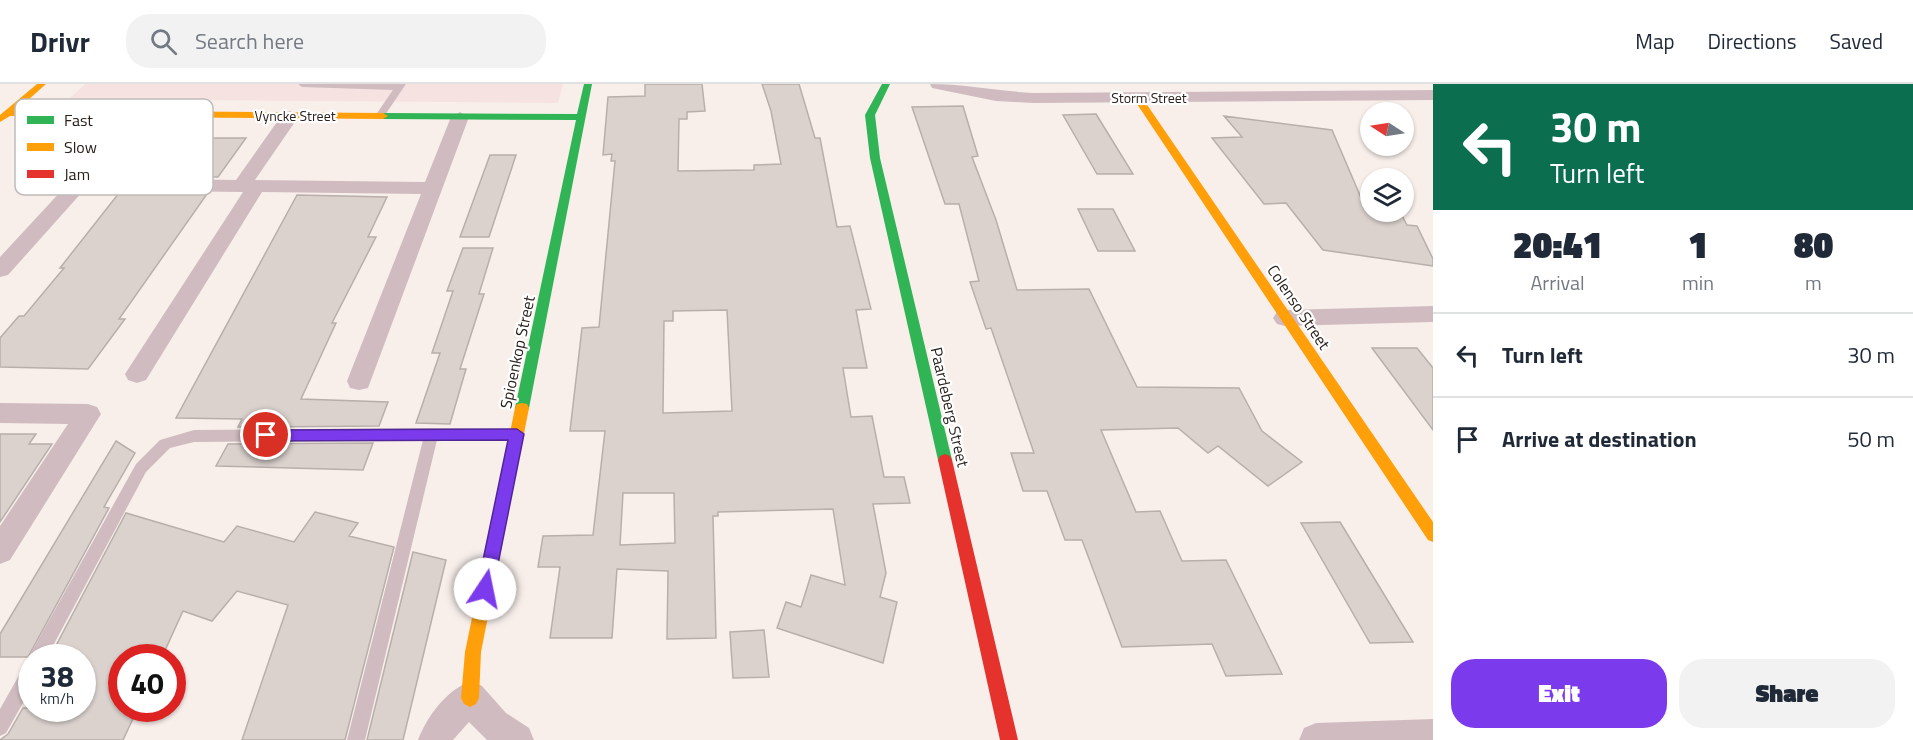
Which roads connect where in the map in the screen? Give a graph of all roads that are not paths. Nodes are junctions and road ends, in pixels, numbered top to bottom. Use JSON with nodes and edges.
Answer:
{"nodes":[{"id":1,"x":42,"y":84,"type":"edge"},
{"id":2,"x":302,"y":84,"type":"edge"},
{"id":3,"x":401,"y":84,"type":"edge"},
{"id":4,"x":588,"y":84,"type":"edge"},
{"id":5,"x":886,"y":84,"type":"edge"},
{"id":6,"x":938,"y":84,"type":"edge"},
{"id":7,"x":1433,"y":95,"type":"edge"},
{"id":8,"x":1138,"y":98,"type":"junction"},
{"id":9,"x":24,"y":99,"type":"edge"},
{"id":10,"x":213,"y":116,"type":"edge"},
{"id":11,"x":290,"y":116,"type":"junction"},
{"id":12,"x":380,"y":116,"type":"junction"},
{"id":13,"x":460,"y":117,"type":"junction"},
{"id":14,"x":581,"y":117,"type":"junction"},
{"id":15,"x":213,"y":186,"type":"edge"},
{"id":16,"x":249,"y":186,"type":"junction"},
{"id":17,"x":432,"y":188,"type":"junction"},
{"id":18,"x":69,"y":195,"type":"edge"},
{"id":19,"x":0,"y":270,"type":"edge"},
{"id":20,"x":1433,"y":314,"type":"edge"},
{"id":21,"x":1285,"y":318,"type":"junction"},
{"id":22,"x":136,"y":374,"type":"dead end"},
{"id":23,"x":359,"y":381,"type":"dead end"},
{"id":24,"x":0,"y":413,"type":"edge"},
{"id":25,"x":432,"y":433,"type":"junction"},
{"id":26,"x":517,"y":434,"type":"junction"},
{"id":27,"x":1433,"y":535,"type":"edge"},
{"id":28,"x":0,"y":550,"type":"edge"},
{"id":29,"x":45,"y":644,"type":"edge"},
{"id":30,"x":18,"y":694,"type":"edge"},
{"id":31,"x":470,"y":698,"type":"junction"},
{"id":32,"x":0,"y":727,"type":"edge"},
{"id":33,"x":1433,"y":736,"type":"edge"},
{"id":34,"x":356,"y":740,"type":"edge"},
{"id":35,"x":435,"y":740,"type":"edge"},
{"id":36,"x":517,"y":740,"type":"edge"},
{"id":37,"x":1008,"y":740,"type":"edge"},
{"id":38,"x":1316,"y":740,"type":"edge"},
{"id":39,"x":1324,"y":740,"type":"edge"}],
"edges":[{"from":1,"to":9,"type":"street"},
{"from":2,"to":3,"type":"lane"},
{"from":3,"to":12,"type":"lane"},
{"from":4,"to":14,"type":"street","name":"Spioenkop Street"},
{"from":5,"to":37,"type":"street","name":"Paardeberg Street"},
{"from":6,"to":8,"type":"street","name":"Storm Street"},
{"from":7,"to":8,"type":"street","name":"Storm Street"},
{"from":8,"to":21,"type":"street","name":"Colenso Street"},
{"from":10,"to":11,"type":"street","name":"Vyncke Street"},
{"from":11,"to":12,"type":"street","name":"Vyncke Street"},
{"from":11,"to":16,"type":"street"},
{"from":12,"to":13,"type":"street","name":"Vyncke Street"},
{"from":13,"to":14,"type":"street","name":"Vyncke Street"},
{"from":13,"to":17,"type":"street"},
{"from":14,"to":26,"type":"street","name":"Spioenkop Street"},
{"from":15,"to":16,"type":"street"},
{"from":16,"to":17,"type":"street"},
{"from":16,"to":22,"type":"street"},
{"from":17,"to":23,"type":"street"},
{"from":18,"to":19,"type":"street"},
{"from":20,"to":21,"type":"street"},
{"from":21,"to":27,"type":"street","name":"Colenso Street"},
{"from":24,"to":28,"type":"street"},
{"from":25,"to":26,"type":"lane"},
{"from":25,"to":29,"type":"lane"},
{"from":25,"to":34,"type":"lane"},
{"from":26,"to":31,"type":"street","name":"Spioenkop Street"},
{"from":30,"to":32,"type":"lane"},
{"from":31,"to":35,"type":"street"},
{"from":31,"to":36,"type":"street"},
{"from":33,"to":39,"type":"street"},
{"from":38,"to":39,"type":"street"}]}
